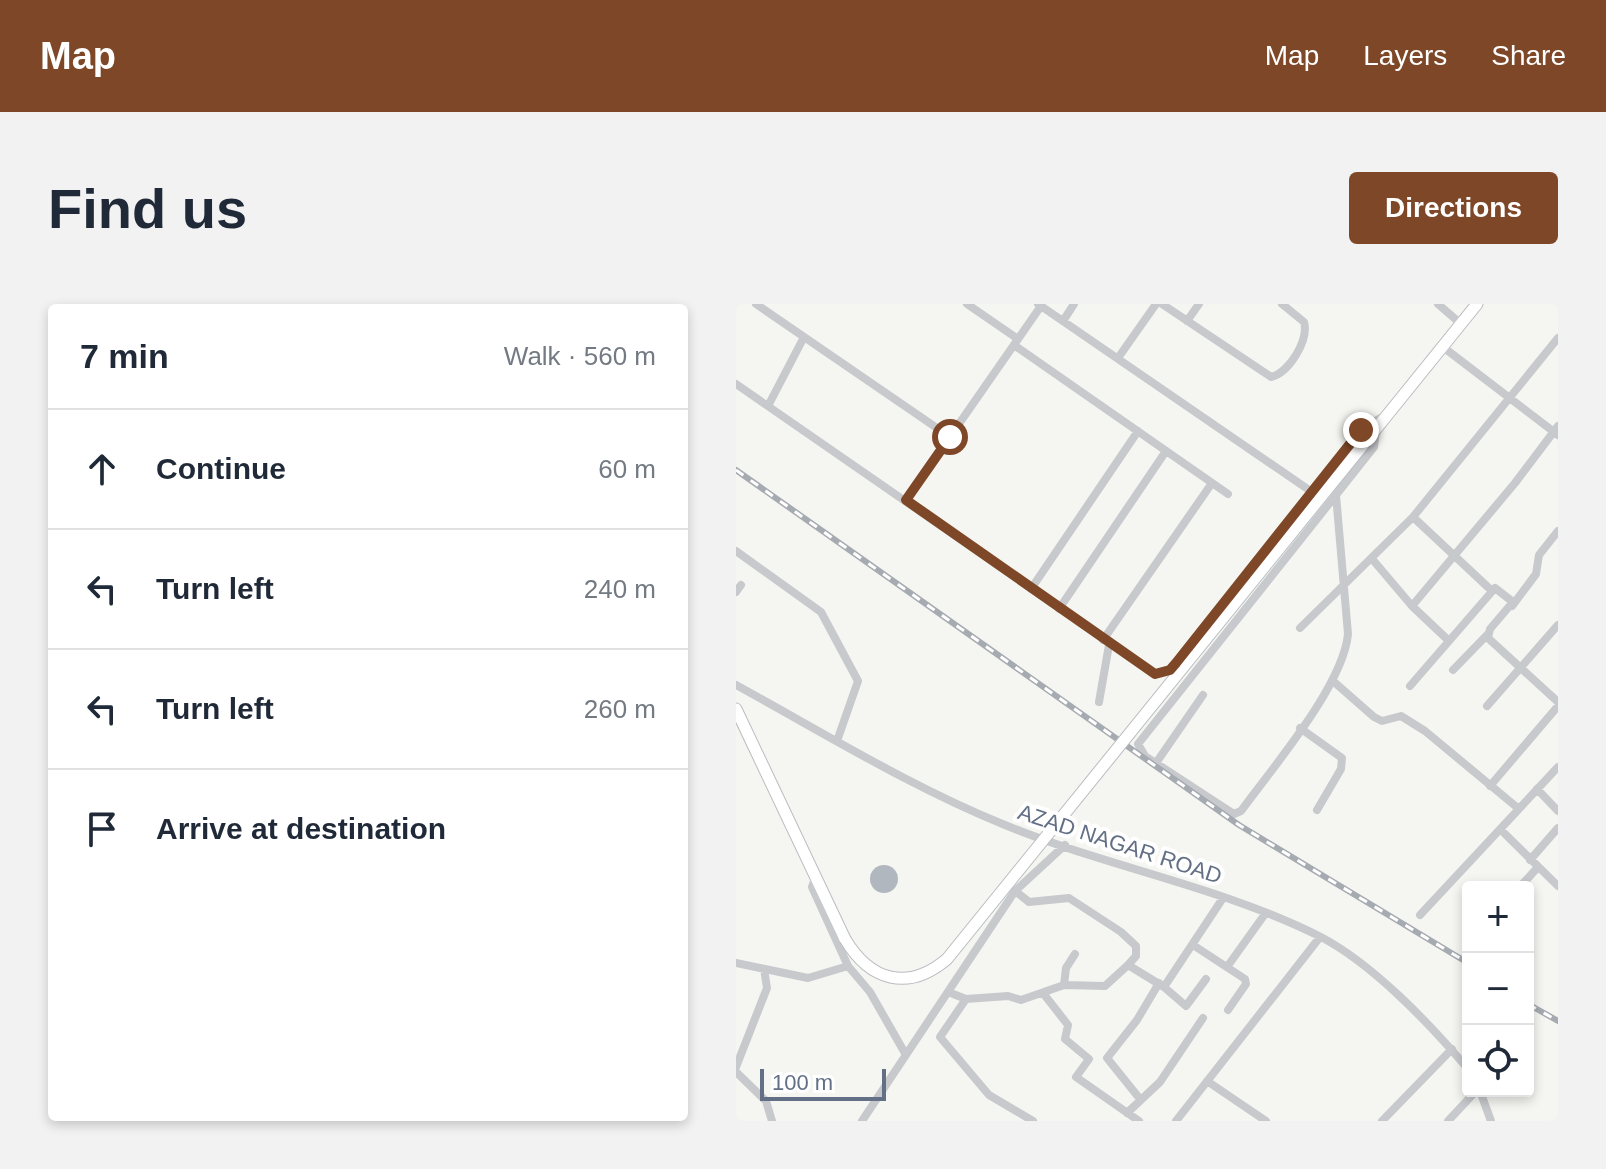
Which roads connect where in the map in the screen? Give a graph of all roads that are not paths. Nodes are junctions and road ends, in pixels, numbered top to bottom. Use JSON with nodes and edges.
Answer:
{"nodes":[{"id":1,"x":756,"y":304,"type":"edge"},
{"id":2,"x":967,"y":304,"type":"edge"},
{"id":3,"x":1074,"y":304,"type":"edge"},
{"id":4,"x":1156,"y":304,"type":"edge"},
{"id":5,"x":1162,"y":304,"type":"edge"},
{"id":6,"x":1199,"y":304,"type":"edge"},
{"id":7,"x":1282,"y":304,"type":"edge"},
{"id":8,"x":1438,"y":304,"type":"edge"},
{"id":9,"x":1477,"y":304,"type":"edge"},
{"id":10,"x":1040,"y":305,"type":"edge"},
{"id":11,"x":1063,"y":321,"type":"junction"},
{"id":12,"x":1187,"y":321,"type":"junction"},
{"id":13,"x":1461,"y":324,"type":"junction"},
{"id":14,"x":804,"y":337,"type":"junction"},
{"id":15,"x":1558,"y":338,"type":"edge"},
{"id":16,"x":1016,"y":342,"type":"junction"},
{"id":17,"x":1443,"y":347,"type":"junction"},
{"id":18,"x":1118,"y":358,"type":"junction"},
{"id":19,"x":736,"y":384,"type":"edge"},
{"id":20,"x":1510,"y":398,"type":"junction"},
{"id":21,"x":768,"y":406,"type":"junction"},
{"id":22,"x":1390,"y":413,"type":"junction"},
{"id":23,"x":1376,"y":429,"type":"junction"},
{"id":24,"x":1138,"y":431,"type":"junction"},
{"id":25,"x":1557,"y":431,"type":"edge"},
{"id":26,"x":950,"y":437,"type":"junction"},
{"id":27,"x":1166,"y":451,"type":"junction"},
{"id":28,"x":1212,"y":483,"type":"junction"},
{"id":29,"x":1312,"y":492,"type":"junction"},
{"id":30,"x":1228,"y":494,"type":"dead end"},
{"id":31,"x":1336,"y":495,"type":"junction"},
{"id":32,"x":906,"y":500,"type":"junction"},
{"id":33,"x":1413,"y":517,"type":"junction"},
{"id":34,"x":1558,"y":531,"type":"edge"},
{"id":35,"x":1550,"y":540,"type":"junction"},
{"id":36,"x":1558,"y":547,"type":"edge"},
{"id":37,"x":736,"y":551,"type":"edge"},
{"id":38,"x":1454,"y":557,"type":"junction"},
{"id":39,"x":1373,"y":560,"type":"junction"},
{"id":40,"x":1343,"y":585,"type":"junction"},
{"id":41,"x":1031,"y":589,"type":"junction"},
{"id":42,"x":1491,"y":590,"type":"junction"},
{"id":43,"x":1412,"y":606,"type":"junction"},
{"id":44,"x":1511,"y":606,"type":"junction"},
{"id":45,"x":1059,"y":609,"type":"junction"},
{"id":46,"x":1558,"y":625,"type":"edge"},
{"id":47,"x":1300,"y":628,"type":"dead end"},
{"id":48,"x":1488,"y":634,"type":"junction"},
{"id":49,"x":1448,"y":640,"type":"junction"},
{"id":50,"x":1106,"y":642,"type":"junction"},
{"id":51,"x":1521,"y":669,"type":"junction"},
{"id":52,"x":1453,"y":670,"type":"dead end"},
{"id":53,"x":1333,"y":681,"type":"junction"},
{"id":54,"x":736,"y":685,"type":"edge"},
{"id":55,"x":1410,"y":686,"type":"dead end"},
{"id":56,"x":1203,"y":695,"type":"dead end"},
{"id":57,"x":1099,"y":702,"type":"dead end"},
{"id":58,"x":1558,"y":704,"type":"edge"},
{"id":59,"x":1487,"y":706,"type":"dead end"},
{"id":60,"x":736,"y":709,"type":"edge"},
{"id":61,"x":1300,"y":728,"type":"junction"},
{"id":62,"x":837,"y":741,"type":"junction"},
{"id":63,"x":1156,"y":763,"type":"junction"},
{"id":64,"x":1558,"y":767,"type":"edge"},
{"id":65,"x":1490,"y":786,"type":"junction"},
{"id":66,"x":1537,"y":789,"type":"junction"},
{"id":67,"x":1519,"y":809,"type":"junction"},
{"id":68,"x":1317,"y":810,"type":"dead end"},
{"id":69,"x":1558,"y":811,"type":"edge"},
{"id":70,"x":1558,"y":828,"type":"edge"},
{"id":71,"x":1500,"y":829,"type":"junction"},
{"id":72,"x":1065,"y":845,"type":"junction"},
{"id":73,"x":1530,"y":860,"type":"junction"},
{"id":74,"x":1538,"y":867,"type":"junction"},
{"id":75,"x":815,"y":879,"type":"junction"},
{"id":76,"x":1525,"y":881,"type":"edge"},
{"id":77,"x":1558,"y":886,"type":"edge"},
{"id":78,"x":1015,"y":891,"type":"junction"},
{"id":79,"x":1223,"y":898,"type":"junction"},
{"id":80,"x":1265,"y":914,"type":"junction"},
{"id":81,"x":1420,"y":915,"type":"dead end"},
{"id":82,"x":1320,"y":937,"type":"junction"},
{"id":83,"x":1193,"y":945,"type":"junction"},
{"id":84,"x":1075,"y":954,"type":"dead end"},
{"id":85,"x":736,"y":963,"type":"edge"},
{"id":86,"x":1128,"y":965,"type":"junction"},
{"id":87,"x":848,"y":966,"type":"junction"},
{"id":88,"x":1227,"y":967,"type":"junction"},
{"id":89,"x":764,"y":969,"type":"junction"},
{"id":90,"x":1206,"y":979,"type":"dead end"},
{"id":91,"x":1064,"y":985,"type":"junction"},
{"id":92,"x":1162,"y":985,"type":"junction"},
{"id":93,"x":948,"y":992,"type":"junction"},
{"id":94,"x":1043,"y":993,"type":"junction"},
{"id":95,"x":966,"y":999,"type":"junction"},
{"id":96,"x":1228,"y":1010,"type":"dead end"},
{"id":97,"x":1203,"y":1018,"type":"dead end"},
{"id":98,"x":1452,"y":1049,"type":"junction"},
{"id":99,"x":906,"y":1055,"type":"junction"},
{"id":100,"x":1462,"y":1062,"type":"edge"},
{"id":101,"x":736,"y":1069,"type":"edge"},
{"id":102,"x":1207,"y":1081,"type":"junction"},
{"id":103,"x":1472,"y":1097,"type":"edge"},
{"id":104,"x":1481,"y":1097,"type":"edge"},
{"id":105,"x":1140,"y":1099,"type":"junction"},
{"id":106,"x":1133,"y":1118,"type":"edge"},
{"id":107,"x":772,"y":1121,"type":"edge"},
{"id":108,"x":862,"y":1121,"type":"edge"},
{"id":109,"x":1033,"y":1121,"type":"edge"},
{"id":110,"x":1176,"y":1121,"type":"edge"},
{"id":111,"x":1266,"y":1121,"type":"edge"},
{"id":112,"x":1382,"y":1121,"type":"edge"},
{"id":113,"x":1448,"y":1121,"type":"edge"},
{"id":114,"x":1491,"y":1121,"type":"edge"}],
"edges":[{"from":1,"to":14,"type":"street"},
{"from":2,"to":16,"type":"street"},
{"from":3,"to":11,"type":"street"},
{"from":4,"to":18,"type":"street"},
{"from":5,"to":12,"type":"street"},
{"from":6,"to":12,"type":"street"},
{"from":7,"to":12,"type":"street"},
{"from":8,"to":13,"type":"street"},
{"from":9,"to":13,"type":"main road"},
{"from":10,"to":11,"type":"street"},
{"from":10,"to":16,"type":"street"},
{"from":11,"to":18,"type":"street"},
{"from":13,"to":17,"type":"main road"},
{"from":14,"to":21,"type":"street"},
{"from":14,"to":26,"type":"street"},
{"from":15,"to":20,"type":"street"},
{"from":16,"to":24,"type":"street"},
{"from":16,"to":26,"type":"street"},
{"from":17,"to":20,"type":"street"},
{"from":17,"to":22,"type":"main road"},
{"from":18,"to":29,"type":"street"},
{"from":19,"to":21,"type":"street"},
{"from":20,"to":25,"type":"street"},
{"from":20,"to":33,"type":"street"},
{"from":21,"to":32,"type":"street"},
{"from":22,"to":23,"type":"main road"},
{"from":22,"to":29,"type":"street"},
{"from":23,"to":31,"type":"street"},
{"from":23,"to":75,"type":"main road","bridge":true},
{"from":24,"to":27,"type":"street"},
{"from":24,"to":41,"type":"street"},
{"from":25,"to":38,"type":"street"},
{"from":26,"to":32,"type":"street"},
{"from":27,"to":28,"type":"street"},
{"from":27,"to":45,"type":"street"},
{"from":28,"to":30,"type":"street"},
{"from":28,"to":50,"type":"street"},
{"from":29,"to":50,"type":"street"},
{"from":31,"to":40,"type":"street"},
{"from":31,"to":63,"type":"street"},
{"from":32,"to":41,"type":"street"},
{"from":33,"to":38,"type":"street"},
{"from":33,"to":39,"type":"street"},
{"from":34,"to":35,"type":"street"},
{"from":35,"to":36,"type":"street"},
{"from":35,"to":44,"type":"street"},
{"from":37,"to":62,"type":"street"},
{"from":38,"to":42,"type":"street"},
{"from":38,"to":43,"type":"street"},
{"from":39,"to":40,"type":"street"},
{"from":39,"to":43,"type":"street"},
{"from":40,"to":47,"type":"street"},
{"from":40,"to":53,"type":"street"},
{"from":41,"to":45,"type":"street"},
{"from":42,"to":44,"type":"street"},
{"from":42,"to":49,"type":"street"},
{"from":43,"to":49,"type":"street"},
{"from":44,"to":48,"type":"street"},
{"from":45,"to":50,"type":"street"},
{"from":46,"to":51,"type":"street"},
{"from":48,"to":51,"type":"street"},
{"from":48,"to":52,"type":"street"},
{"from":49,"to":55,"type":"street"},
{"from":50,"to":57,"type":"street"},
{"from":51,"to":58,"type":"street"},
{"from":51,"to":59,"type":"street"},
{"from":53,"to":61,"type":"street"},
{"from":53,"to":65,"type":"street"},
{"from":54,"to":62,"type":"street","name":"AZAD NAGAR ROAD"},
{"from":56,"to":63,"type":"street"},
{"from":58,"to":65,"type":"street"},
{"from":60,"to":75,"type":"main road"},
{"from":61,"to":63,"type":"street"},
{"from":61,"to":68,"type":"street"},
{"from":62,"to":72,"type":"street","name":"AZAD NAGAR ROAD"},
{"from":64,"to":66,"type":"street"},
{"from":65,"to":67,"type":"street"},
{"from":66,"to":67,"type":"street"},
{"from":66,"to":69,"type":"street"},
{"from":67,"to":71,"type":"street"},
{"from":70,"to":73,"type":"street"},
{"from":71,"to":73,"type":"street"},
{"from":71,"to":81,"type":"street"},
{"from":72,"to":78,"type":"street"},
{"from":72,"to":79,"type":"street","name":"AZAD NAGAR ROAD"},
{"from":73,"to":74,"type":"street"},
{"from":74,"to":76,"type":"street"},
{"from":74,"to":77,"type":"street"},
{"from":75,"to":87,"type":"street"},
{"from":78,"to":86,"type":"street"},
{"from":78,"to":93,"type":"street"},
{"from":79,"to":80,"type":"street","name":"AZAD NAGAR ROAD"},
{"from":79,"to":83,"type":"street"},
{"from":80,"to":82,"type":"street","name":"AZAD NAGAR ROAD"},
{"from":80,"to":88,"type":"street"},
{"from":82,"to":98,"type":"street","name":"AZAD NAGAR ROAD"},
{"from":82,"to":102,"type":"street"},
{"from":83,"to":88,"type":"street"},
{"from":83,"to":92,"type":"street"},
{"from":84,"to":91,"type":"street"},
{"from":85,"to":89,"type":"street"},
{"from":86,"to":91,"type":"street"},
{"from":86,"to":92,"type":"street"},
{"from":87,"to":89,"type":"street"},
{"from":87,"to":99,"type":"street"},
{"from":88,"to":96,"type":"street"},
{"from":89,"to":101,"type":"street"},
{"from":90,"to":92,"type":"street"},
{"from":91,"to":94,"type":"street"},
{"from":92,"to":105,"type":"street"},
{"from":93,"to":95,"type":"street"},
{"from":93,"to":99,"type":"street"},
{"from":94,"to":95,"type":"street"},
{"from":94,"to":106,"type":"street"},
{"from":95,"to":109,"type":"street"},
{"from":97,"to":105,"type":"street"},
{"from":98,"to":100,"type":"street","name":"AZAD NAGAR ROAD"},
{"from":98,"to":112,"type":"street"},
{"from":99,"to":108,"type":"street"},
{"from":101,"to":107,"type":"street"},
{"from":102,"to":110,"type":"street"},
{"from":102,"to":111,"type":"street"},
{"from":103,"to":113,"type":"street"},
{"from":104,"to":114,"type":"street"},
{"from":105,"to":106,"type":"street"}]}
